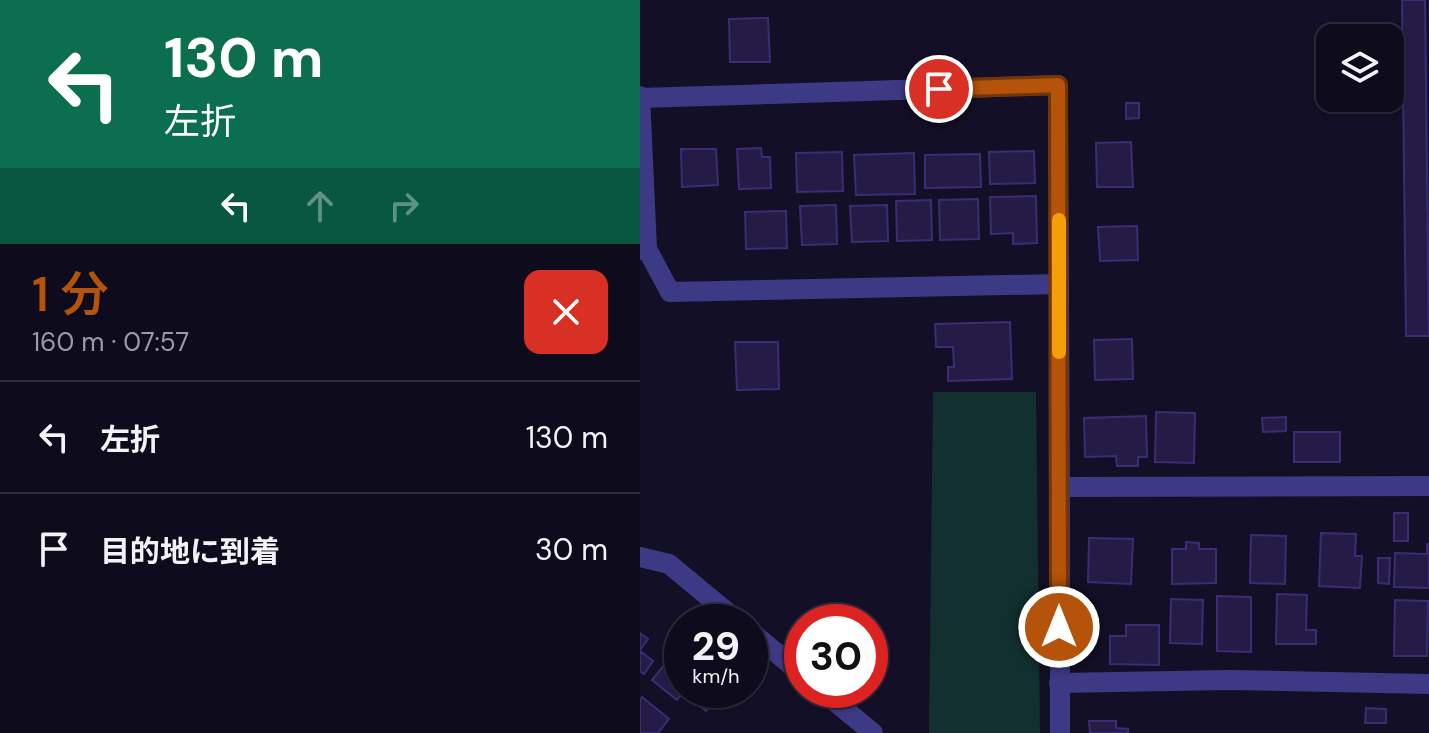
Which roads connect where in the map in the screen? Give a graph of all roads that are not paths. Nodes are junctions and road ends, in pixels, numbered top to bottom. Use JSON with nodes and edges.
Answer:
{"nodes":[{"id":1,"x":640,"y":97,"type":"edge"},
{"id":2,"x":644,"y":250,"type":"edge"},
{"id":3,"x":1059,"y":284,"type":"junction"},
{"id":4,"x":1429,"y":486,"type":"edge"},
{"id":5,"x":1060,"y":487,"type":"junction"},
{"id":6,"x":640,"y":557,"type":"edge"},
{"id":7,"x":717,"y":604,"type":"edge"},
{"id":8,"x":768,"y":646,"type":"edge"},
{"id":9,"x":784,"y":659,"type":"edge"},
{"id":10,"x":1059,"y":683,"type":"junction"},
{"id":11,"x":1429,"y":684,"type":"edge"},
{"id":12,"x":843,"y":708,"type":"edge"},
{"id":13,"x":873,"y":733,"type":"edge"},
{"id":14,"x":1060,"y":733,"type":"edge"}],
"edges":[{"from":1,"to":2,"type":"street"},
{"from":1,"to":3,"type":"street"},
{"from":2,"to":3,"type":"street"},
{"from":3,"to":5,"type":"street"},
{"from":4,"to":5,"type":"street"},
{"from":5,"to":10,"type":"street"},
{"from":6,"to":7,"type":"street"},
{"from":8,"to":9,"type":"street"},
{"from":10,"to":11,"type":"street"},
{"from":10,"to":14,"type":"street"},
{"from":12,"to":13,"type":"street"}]}
